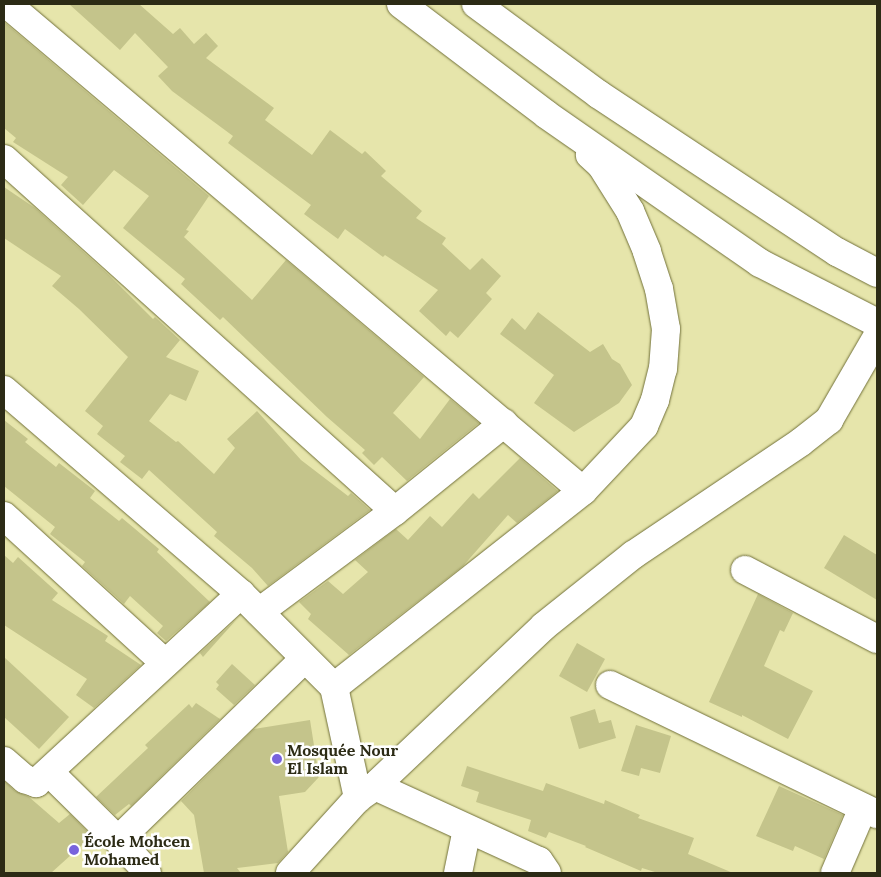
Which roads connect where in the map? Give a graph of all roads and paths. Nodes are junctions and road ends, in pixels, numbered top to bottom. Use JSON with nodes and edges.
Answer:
{"nodes":[{"id":1,"x":7,"y":4,"type":"edge"},
{"id":2,"x":402,"y":4,"type":"edge"},
{"id":3,"x":476,"y":4,"type":"edge"},
{"id":4,"x":547,"y":115,"type":"junction"},
{"id":5,"x":4,"y":159,"type":"edge"},
{"id":6,"x":877,"y":273,"type":"edge"},
{"id":7,"x":877,"y":323,"type":"edge"},
{"id":8,"x":877,"y":336,"type":"edge"},
{"id":9,"x":4,"y":390,"type":"edge"},
{"id":10,"x":504,"y":423,"type":"junction"},
{"id":11,"x":583,"y":491,"type":"junction"},
{"id":12,"x":395,"y":511,"type":"junction"},
{"id":13,"x":4,"y":516,"type":"edge"},
{"id":14,"x":745,"y":570,"type":"dead end"},
{"id":15,"x":250,"y":603,"type":"junction"},
{"id":16,"x":877,"y":639,"type":"edge"},
{"id":17,"x":304,"y":659,"type":"junction"},
{"id":18,"x":165,"y":663,"type":"junction"},
{"id":19,"x":610,"y":685,"type":"dead end"},
{"id":20,"x":334,"y":687,"type":"junction"},
{"id":21,"x":4,"y":761,"type":"edge"},
{"id":22,"x":49,"y":772,"type":"junction"},
{"id":23,"x":367,"y":792,"type":"junction"},
{"id":24,"x":870,"y":811,"type":"edge"},
{"id":25,"x":467,"y":829,"type":"junction"},
{"id":26,"x":118,"y":840,"type":"junction"},
{"id":27,"x":543,"y":867,"type":"edge"},
{"id":28,"x":147,"y":873,"type":"edge"},
{"id":29,"x":290,"y":873,"type":"edge"},
{"id":30,"x":458,"y":873,"type":"edge"},
{"id":31,"x":568,"y":873,"type":"edge"},
{"id":32,"x":835,"y":873,"type":"edge"}],
"edges":[{"from":1,"to":10,"type":"main road"},
{"from":2,"to":4,"type":"main road"},
{"from":3,"to":6,"type":"main road"},
{"from":4,"to":7,"type":"main road"},
{"from":4,"to":11,"type":"main road"},
{"from":5,"to":12,"type":"main road"},
{"from":8,"to":23,"type":"main road"},
{"from":9,"to":15,"type":"main road"},
{"from":10,"to":11,"type":"main road"},
{"from":10,"to":12,"type":"main road"},
{"from":11,"to":20,"type":"main road"},
{"from":12,"to":15,"type":"main road"},
{"from":13,"to":18,"type":"main road"},
{"from":14,"to":16,"type":"main road"},
{"from":15,"to":17,"type":"main road"},
{"from":15,"to":18,"type":"main road"},
{"from":17,"to":20,"type":"main road"},
{"from":17,"to":26,"type":"main road"},
{"from":18,"to":22,"type":"main road"},
{"from":19,"to":24,"type":"main road"},
{"from":20,"to":23,"type":"main road"},
{"from":21,"to":22,"type":"main road"},
{"from":22,"to":26,"type":"main road"},
{"from":23,"to":25,"type":"main road"},
{"from":23,"to":29,"type":"main road"},
{"from":24,"to":32,"type":"main road"},
{"from":25,"to":27,"type":"main road"},
{"from":25,"to":30,"type":"main road"},
{"from":26,"to":28,"type":"main road"},
{"from":27,"to":31,"type":"main road"}]}
